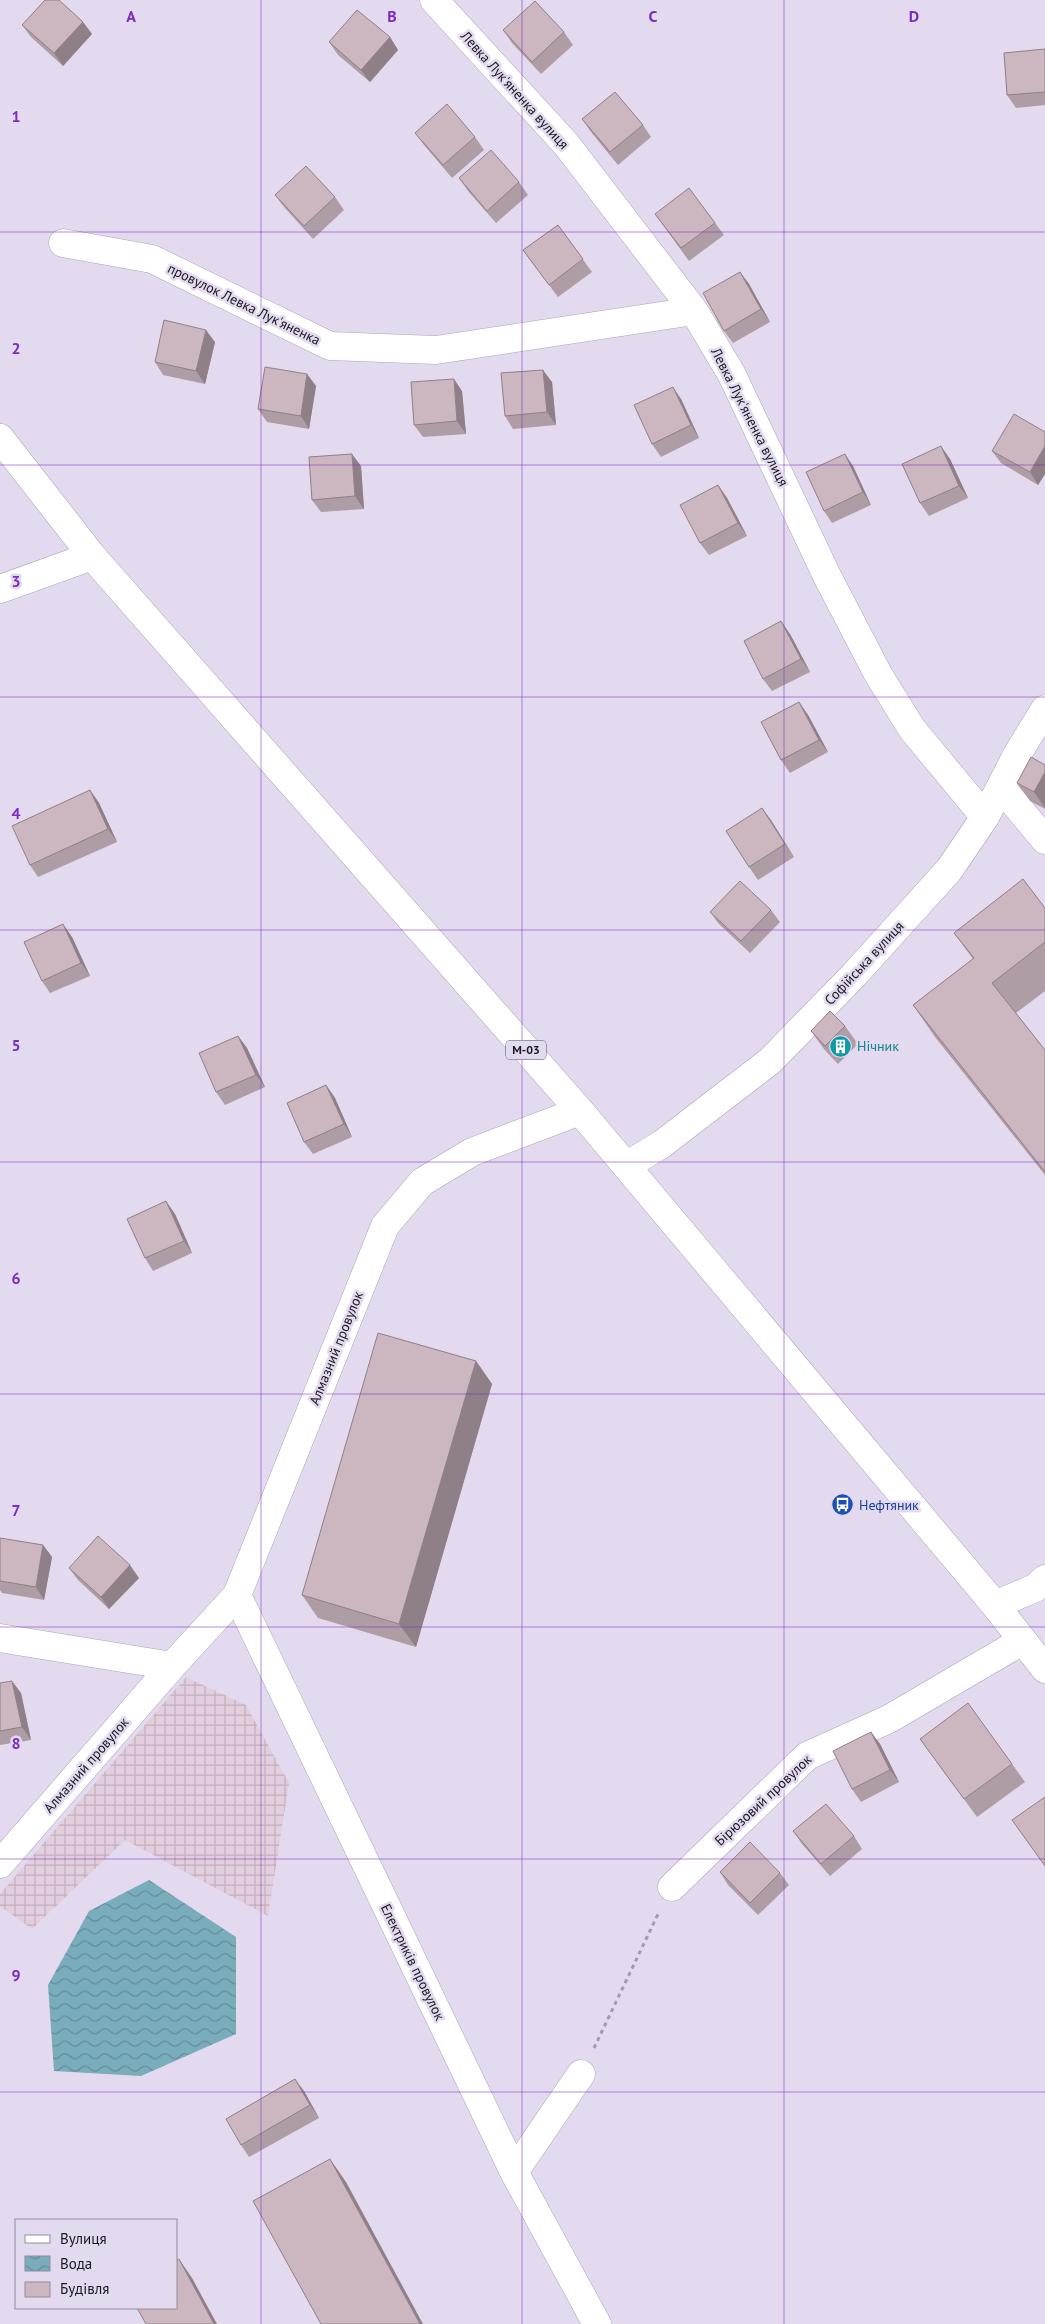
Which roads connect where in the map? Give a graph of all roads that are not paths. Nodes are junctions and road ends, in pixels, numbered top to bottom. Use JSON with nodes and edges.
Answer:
{"nodes":[{"id":1,"x":434,"y":0,"type":"edge"},
{"id":2,"x":62,"y":243,"type":"dead end"},
{"id":3,"x":694,"y":311,"type":"junction"},
{"id":4,"x":0,"y":438,"type":"edge"},
{"id":5,"x":92,"y":556,"type":"junction"},
{"id":6,"x":0,"y":589,"type":"edge"},
{"id":7,"x":1045,"y":710,"type":"edge"},
{"id":8,"x":1001,"y":787,"type":"junction"},
{"id":9,"x":985,"y":817,"type":"junction"},
{"id":10,"x":1045,"y":840,"type":"edge"},
{"id":11,"x":580,"y":1111,"type":"junction"},
{"id":12,"x":626,"y":1166,"type":"junction"},
{"id":13,"x":1045,"y":1579,"type":"edge"},
{"id":14,"x":236,"y":1595,"type":"junction"},
{"id":15,"x":995,"y":1605,"type":"junction"},
{"id":16,"x":0,"y":1638,"type":"edge"},
{"id":17,"x":1022,"y":1641,"type":"junction"},
{"id":18,"x":172,"y":1666,"type":"junction"},
{"id":19,"x":1045,"y":1669,"type":"edge"},
{"id":20,"x":0,"y":1864,"type":"edge"},
{"id":21,"x":672,"y":1887,"type":"road end"},
{"id":22,"x":581,"y":2074,"type":"road end"},
{"id":23,"x":514,"y":2172,"type":"junction"},
{"id":24,"x":597,"y":2324,"type":"edge"}],
"edges":[{"from":1,"to":3,"type":"main road","name":"Левка Лук'яненка вулиця"},
{"from":2,"to":3,"type":"main road","name":"провулок Левка Лук'яненка"},
{"from":3,"to":9,"type":"main road","name":"Левка Лук'яненка вулиця"},
{"from":4,"to":5,"type":"main road","number":"М-03"},
{"from":5,"to":6,"type":"main road"},
{"from":5,"to":11,"type":"main road","number":"М-03"},
{"from":7,"to":8,"type":"main road","name":"Софійська вулиця"},
{"from":8,"to":9,"type":"main road","name":"Софійська вулиця"},
{"from":8,"to":10,"type":"main road"},
{"from":9,"to":12,"type":"main road","name":"Софійська вулиця"},
{"from":11,"to":12,"type":"main road","number":"М-03"},
{"from":11,"to":14,"type":"main road","name":"Алмазний провулок"},
{"from":12,"to":15,"type":"main road","number":"М-03"},
{"from":13,"to":15,"type":"main road"},
{"from":14,"to":18,"type":"main road","name":"Алмазний провулок"},
{"from":14,"to":23,"type":"main road","name":"Електриків провулок"},
{"from":15,"to":17,"type":"main road","number":"М-03"},
{"from":16,"to":18,"type":"main road"},
{"from":17,"to":19,"type":"main road","number":"М-03"},
{"from":17,"to":21,"type":"main road","name":"Бірюзовий провулок"},
{"from":18,"to":20,"type":"main road","name":"Алмазний провулок"},
{"from":22,"to":23,"type":"main road"},
{"from":23,"to":24,"type":"main road","name":"Електриків провулок"}]}
